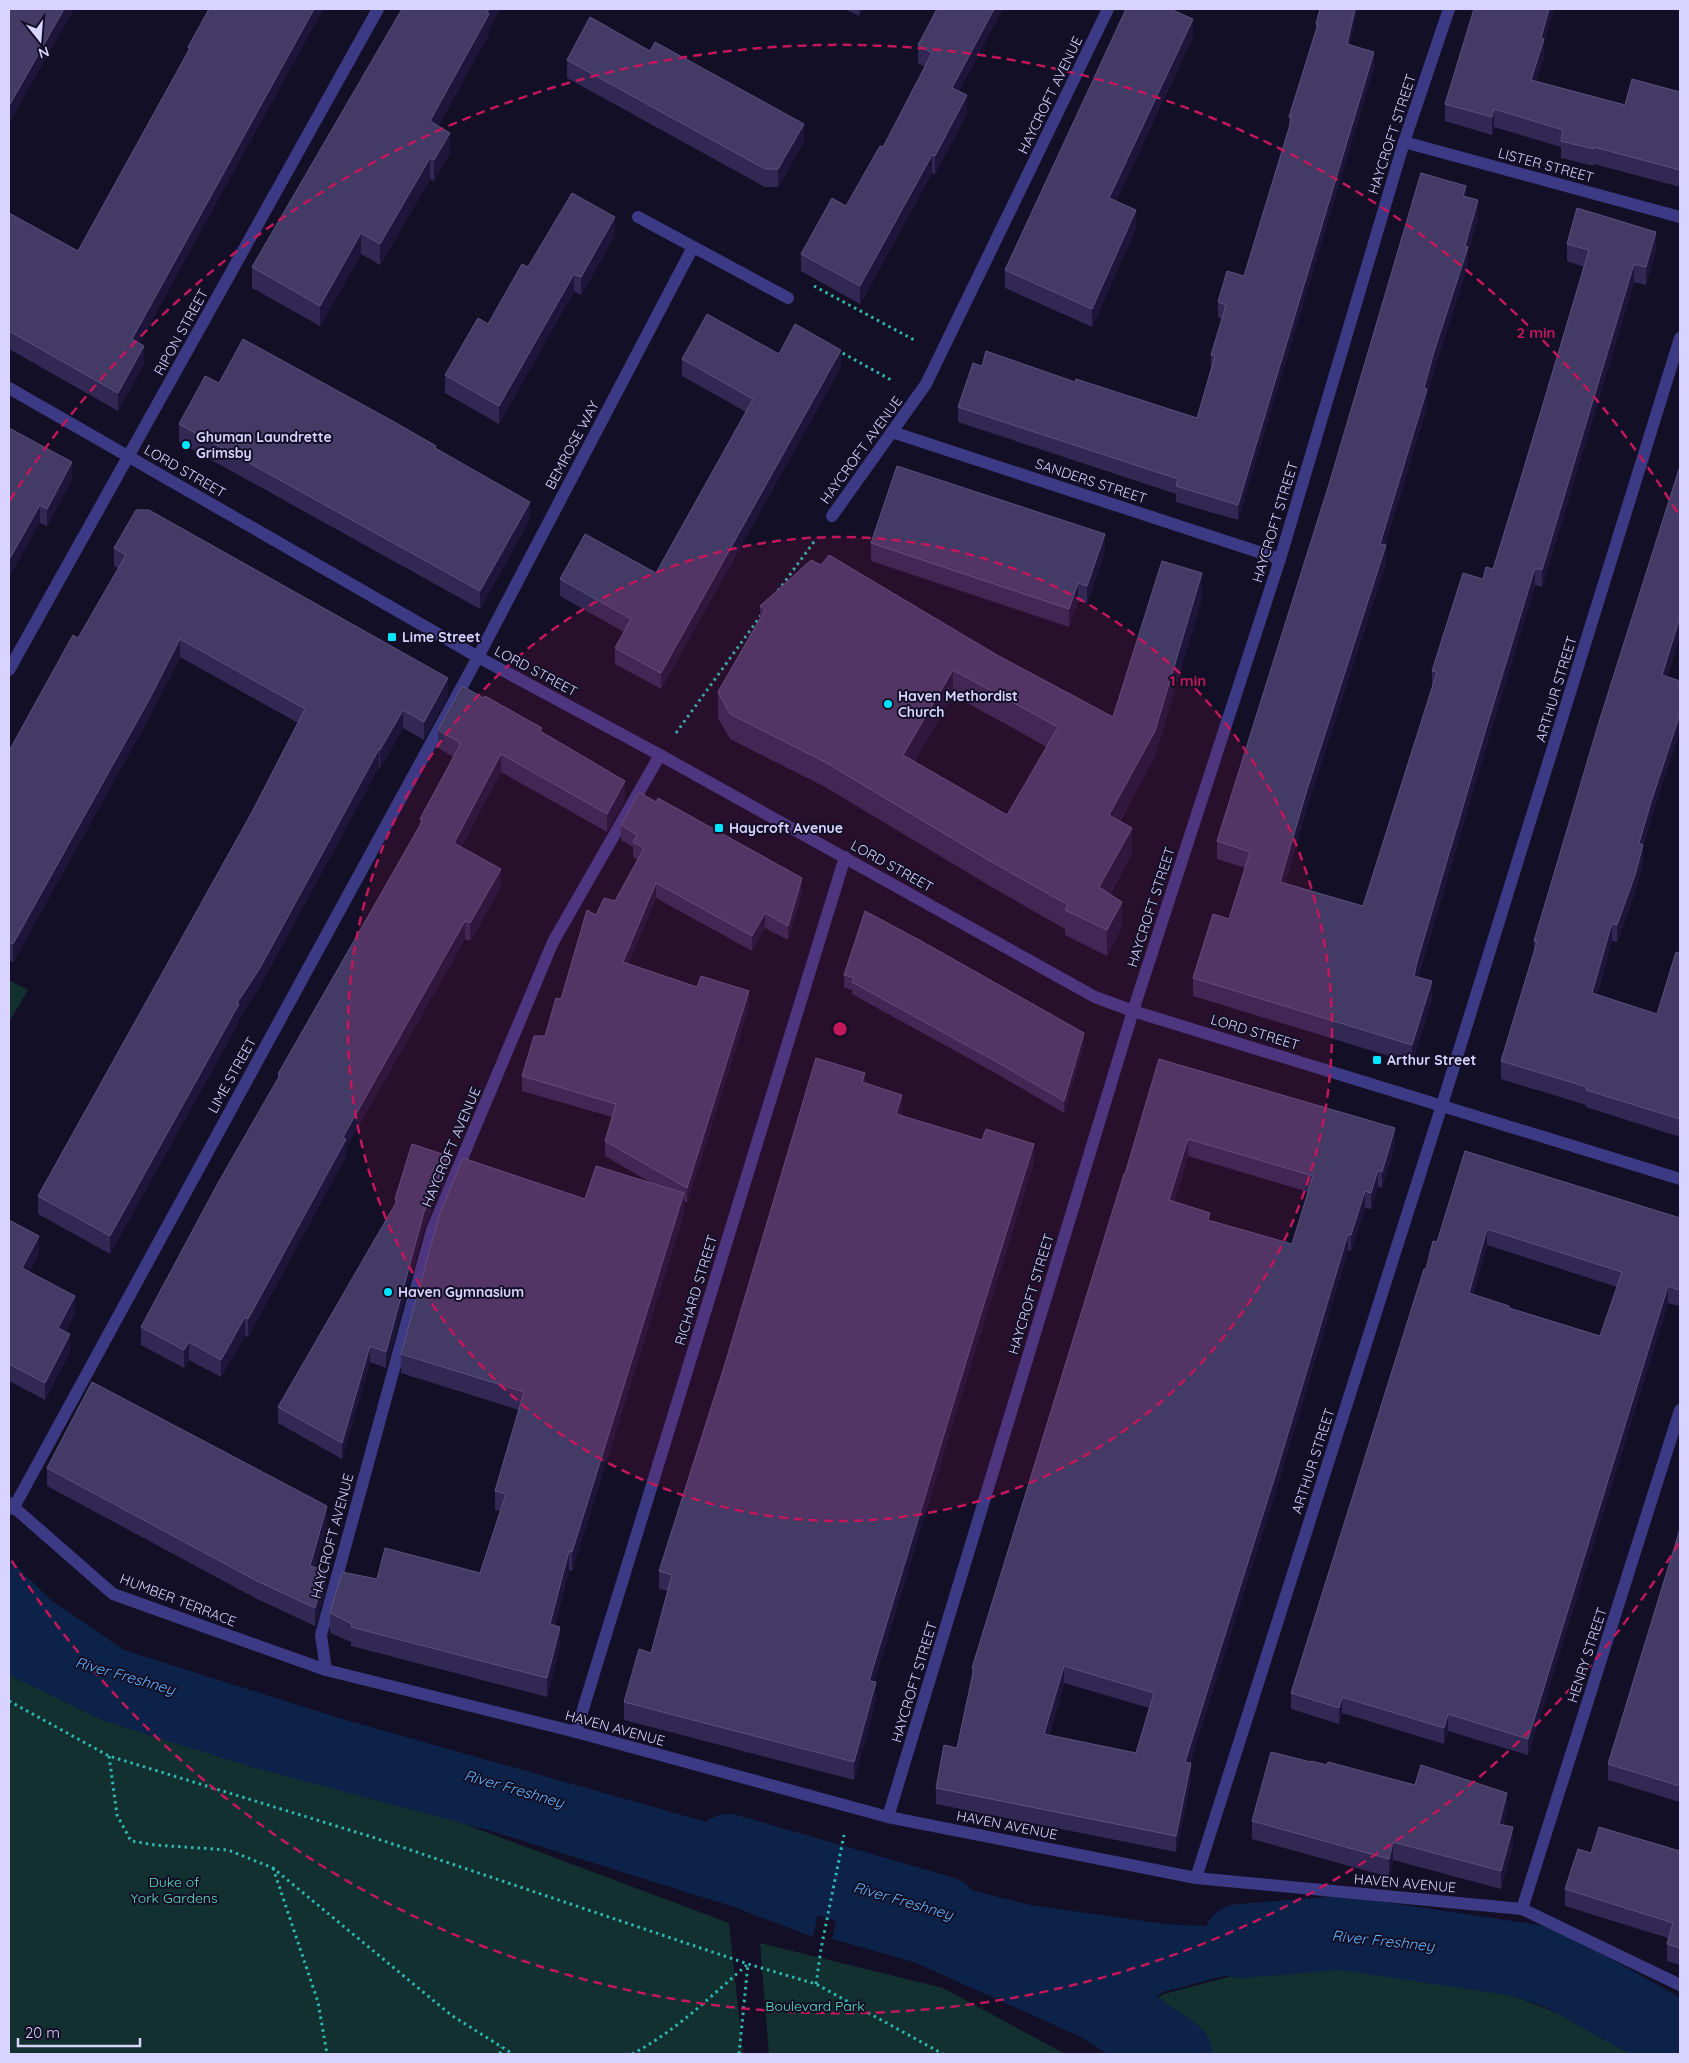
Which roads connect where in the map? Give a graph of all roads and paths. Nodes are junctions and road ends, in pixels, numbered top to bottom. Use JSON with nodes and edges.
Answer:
{"nodes":[{"id":1,"x":378,"y":9,"type":"edge"},
{"id":2,"x":1108,"y":9,"type":"edge"},
{"id":3,"x":1449,"y":9,"type":"edge"},
{"id":4,"x":1404,"y":142,"type":"junction"},
{"id":5,"x":1680,"y":217,"type":"edge"},
{"id":6,"x":638,"y":218,"type":"dead end"},
{"id":7,"x":693,"y":247,"type":"junction"},
{"id":8,"x":788,"y":298,"type":"joint"},
{"id":9,"x":1680,"y":338,"type":"edge"},
{"id":10,"x":836,"y":350,"type":"edge"},
{"id":11,"x":941,"y":354,"type":"junction"},
{"id":12,"x":9,"y":388,"type":"edge"},
{"id":13,"x":919,"y":395,"type":"junction"},
{"id":14,"x":892,"y":432,"type":"junction"},
{"id":15,"x":129,"y":456,"type":"junction"},
{"id":16,"x":832,"y":516,"type":"joint"},
{"id":17,"x":1280,"y":560,"type":"junction"},
{"id":18,"x":775,"y":596,"type":"edge"},
{"id":19,"x":763,"y":611,"type":"edge"},
{"id":20,"x":478,"y":657,"type":"junction"},
{"id":21,"x":9,"y":670,"type":"edge"},
{"id":22,"x":660,"y":755,"type":"junction"},
{"id":23,"x":845,"y":857,"type":"junction"},
{"id":24,"x":1133,"y":1011,"type":"junction"},
{"id":25,"x":1442,"y":1105,"type":"junction"},
{"id":26,"x":1680,"y":1179,"type":"edge"},
{"id":27,"x":1680,"y":1410,"type":"edge"},
{"id":28,"x":11,"y":1506,"type":"edge"},
{"id":29,"x":326,"y":1670,"type":"junction"},
{"id":30,"x":9,"y":1701,"type":"edge"},
{"id":31,"x":576,"y":1732,"type":"junction"},
{"id":32,"x":109,"y":1756,"type":"junction"},
{"id":33,"x":888,"y":1817,"type":"junction"},
{"id":34,"x":842,"y":1843,"type":"dead end"},
{"id":35,"x":273,"y":1868,"type":"junction"},
{"id":36,"x":1196,"y":1878,"type":"junction"},
{"id":37,"x":1522,"y":1909,"type":"junction"},
{"id":38,"x":748,"y":1964,"type":"junction"},
{"id":39,"x":816,"y":1984,"type":"junction"},
{"id":40,"x":1680,"y":1985,"type":"edge"},
{"id":41,"x":501,"y":2047,"type":"junction"},
{"id":42,"x":327,"y":2054,"type":"edge"},
{"id":43,"x":500,"y":2054,"type":"edge"},
{"id":44,"x":513,"y":2054,"type":"edge"},
{"id":45,"x":632,"y":2054,"type":"edge"},
{"id":46,"x":739,"y":2054,"type":"edge"},
{"id":47,"x":943,"y":2054,"type":"edge"}],
"edges":[{"from":1,"to":15,"type":"street","name":"RIPON STREET"},
{"from":2,"to":11,"type":"street","name":"HAYCROFT AVENUE"},
{"from":3,"to":4,"type":"street","name":"HAYCROFT STREET"},
{"from":4,"to":5,"type":"street","name":"LISTER STREET"},
{"from":4,"to":17,"type":"street","name":"HAYCROFT STREET"},
{"from":6,"to":7,"type":"street"},
{"from":7,"to":8,"type":"street"},
{"from":7,"to":20,"type":"street","name":"BEMROSE WAY"},
{"from":8,"to":11,"type":"path"},
{"from":9,"to":25,"type":"street","name":"ARTHUR STREET"},
{"from":10,"to":13,"type":"path"},
{"from":11,"to":13,"type":"street","name":"HAYCROFT AVENUE"},
{"from":12,"to":15,"type":"street","name":"LORD STREET"},
{"from":13,"to":14,"type":"street","name":"HAYCROFT AVENUE"},
{"from":14,"to":16,"type":"street","name":"HAYCROFT AVENUE"},
{"from":14,"to":17,"type":"street","name":"SANDERS STREET"},
{"from":15,"to":20,"type":"street","name":"LORD STREET"},
{"from":15,"to":21,"type":"street","name":"RIPON STREET"},
{"from":16,"to":18,"type":"path","name":"HAYCROFT AVENUE"},
{"from":17,"to":24,"type":"street","name":"HAYCROFT STREET"},
{"from":19,"to":22,"type":"path"},
{"from":20,"to":22,"type":"street","name":"LORD STREET"},
{"from":20,"to":28,"type":"street","name":"LIME STREET"},
{"from":22,"to":23,"type":"street","name":"LORD STREET"},
{"from":22,"to":29,"type":"street","name":"HAYCROFT AVENUE"},
{"from":23,"to":24,"type":"street","name":"LORD STREET"},
{"from":23,"to":31,"type":"street","name":"RICHARD STREET"},
{"from":24,"to":25,"type":"street","name":"LORD STREET"},
{"from":24,"to":33,"type":"street","name":"HAYCROFT STREET"},
{"from":25,"to":26,"type":"street","name":"LORD STREET"},
{"from":25,"to":36,"type":"street","name":"ARTHUR STREET"},
{"from":27,"to":37,"type":"street","name":"HENRY STREET"},
{"from":28,"to":29,"type":"street","name":"HUMBER TERRACE"},
{"from":29,"to":31,"type":"street","name":"HAVEN AVENUE"},
{"from":30,"to":32,"type":"path"},
{"from":31,"to":33,"type":"street","name":"HAVEN AVENUE"},
{"from":32,"to":35,"type":"path"},
{"from":32,"to":38,"type":"path"},
{"from":33,"to":36,"type":"street","name":"HAVEN AVENUE"},
{"from":34,"to":39,"type":"path"},
{"from":35,"to":41,"type":"path"},
{"from":35,"to":42,"type":"path"},
{"from":36,"to":37,"type":"street","name":"HAVEN AVENUE"},
{"from":37,"to":40,"type":"street","name":"HAVEN AVENUE"},
{"from":38,"to":39,"type":"path"},
{"from":38,"to":45,"type":"path"},
{"from":38,"to":46,"type":"path"},
{"from":39,"to":47,"type":"path"},
{"from":41,"to":43,"type":"path"},
{"from":41,"to":44,"type":"path"}]}
